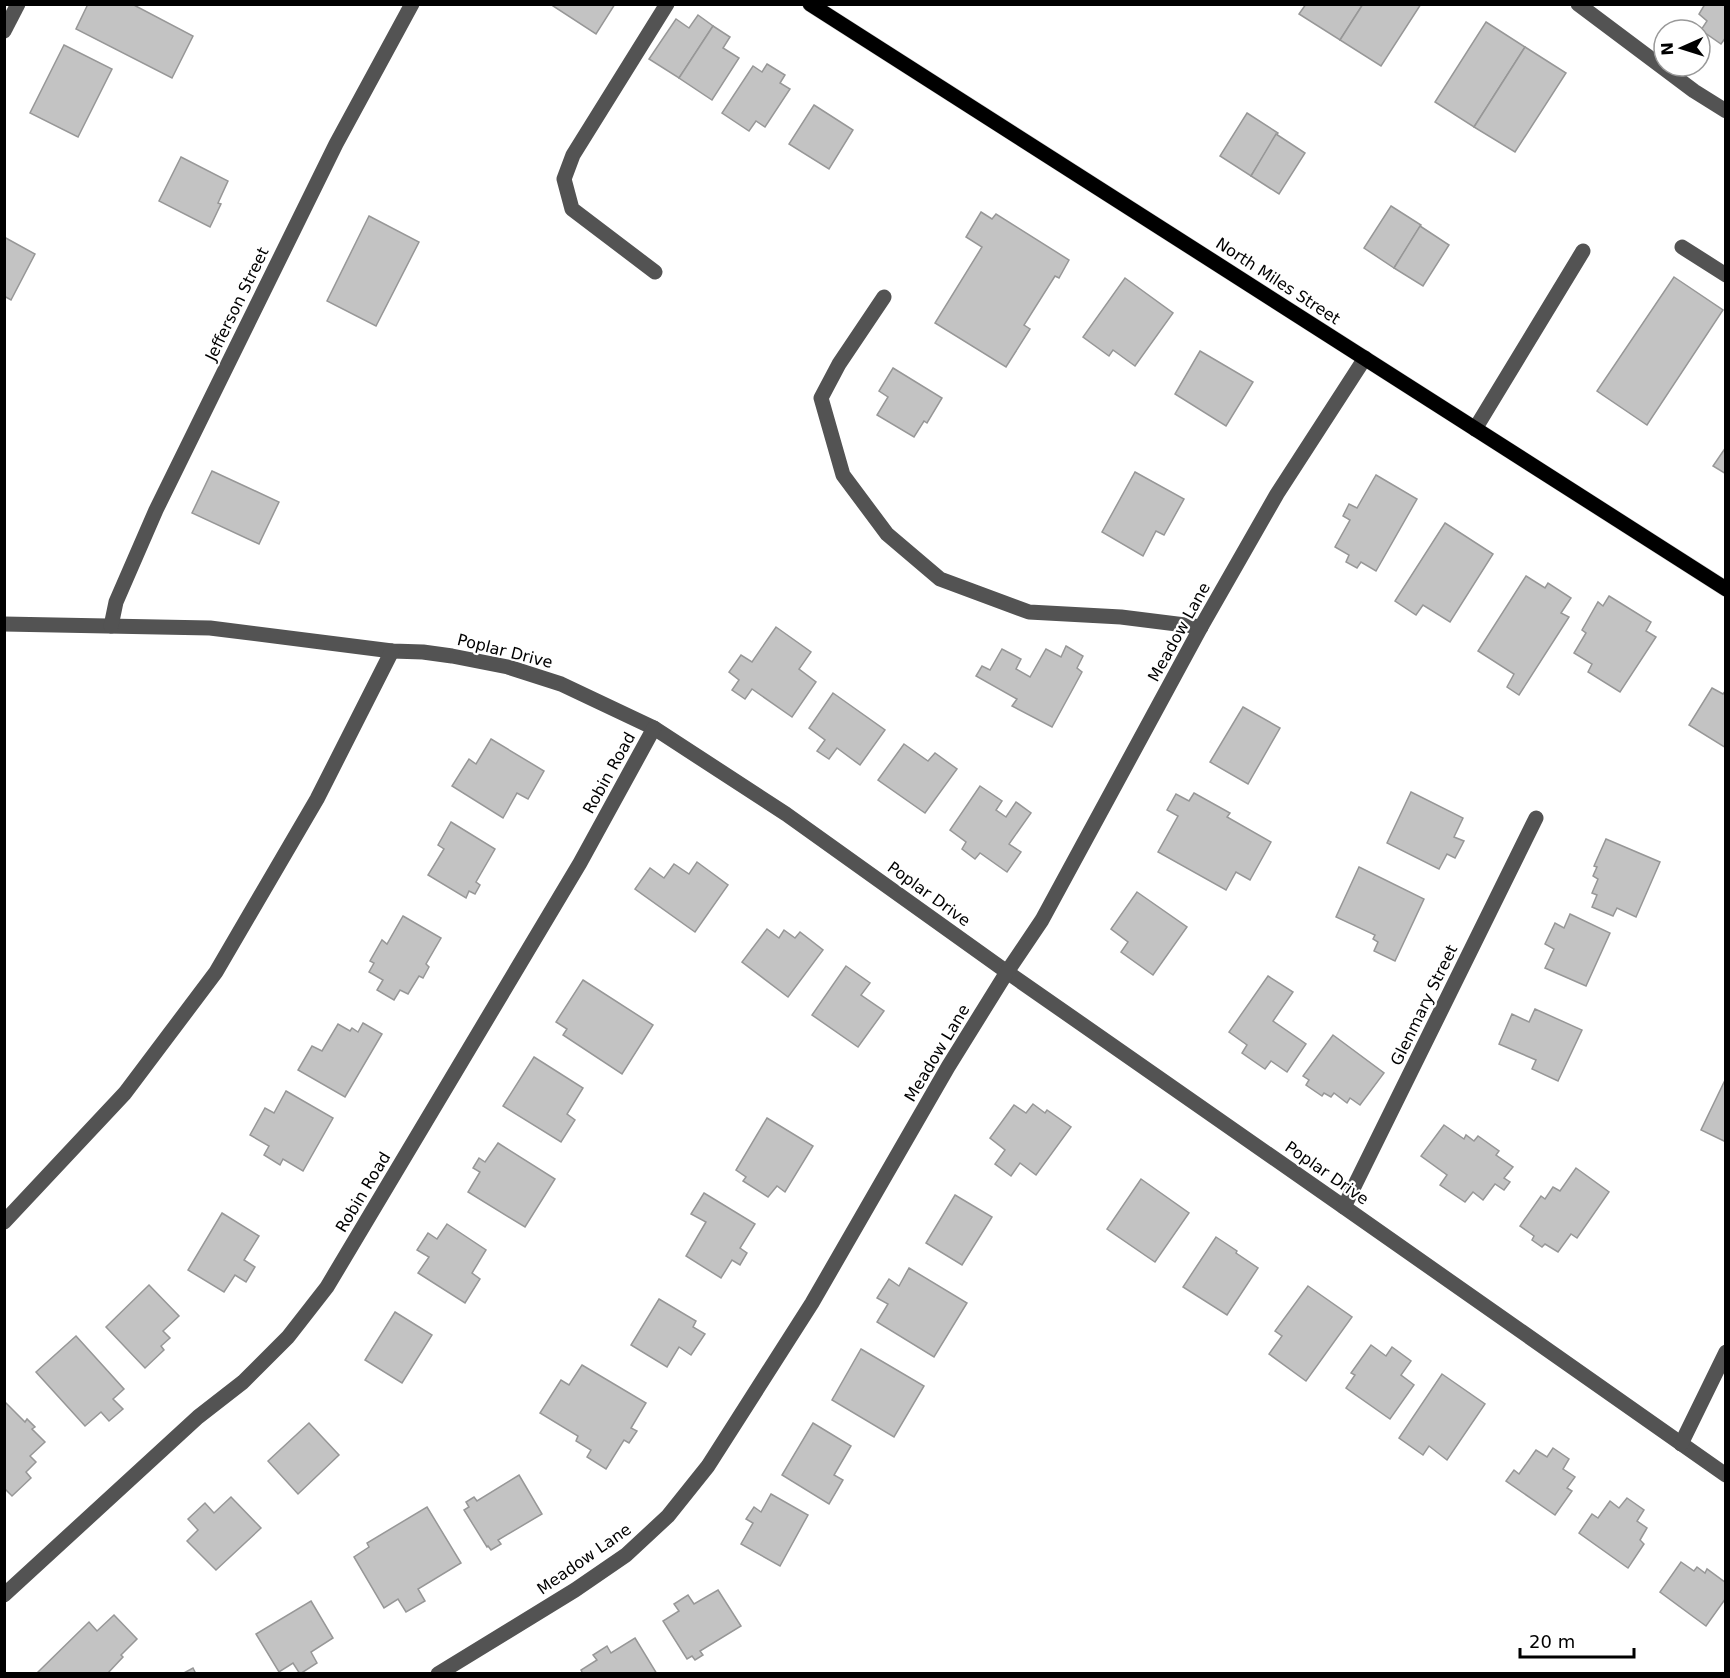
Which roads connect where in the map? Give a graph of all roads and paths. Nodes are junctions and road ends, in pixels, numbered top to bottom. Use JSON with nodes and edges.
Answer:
{"nodes":[{"id":1,"x":18,"y":4,"type":"edge"},
{"id":2,"x":412,"y":4,"type":"edge"},
{"id":3,"x":667,"y":4,"type":"edge"},
{"id":4,"x":810,"y":4,"type":"edge"},
{"id":5,"x":1578,"y":4,"type":"edge"},
{"id":6,"x":4,"y":31,"type":"edge"},
{"id":7,"x":1725,"y":111,"type":"edge"},
{"id":8,"x":1682,"y":247,"type":"dead end"},
{"id":9,"x":1583,"y":252,"type":"dead end"},
{"id":10,"x":655,"y":272,"type":"dead end"},
{"id":11,"x":1725,"y":275,"type":"edge"},
{"id":12,"x":884,"y":297,"type":"dead end"},
{"id":13,"x":1365,"y":358,"type":"junction"},
{"id":14,"x":1475,"y":429,"type":"junction"},
{"id":15,"x":1725,"y":589,"type":"edge"},
{"id":16,"x":4,"y":624,"type":"edge"},
{"id":17,"x":111,"y":626,"type":"junction"},
{"id":18,"x":1201,"y":627,"type":"junction"},
{"id":19,"x":392,"y":651,"type":"junction"},
{"id":20,"x":654,"y":728,"type":"junction"},
{"id":21,"x":1536,"y":818,"type":"dead end"},
{"id":22,"x":1007,"y":972,"type":"junction"},
{"id":23,"x":1344,"y":1207,"type":"junction"},
{"id":24,"x":4,"y":1222,"type":"edge"},
{"id":25,"x":1725,"y":1352,"type":"edge"},
{"id":26,"x":1682,"y":1444,"type":"junction"},
{"id":27,"x":1725,"y":1475,"type":"edge"},
{"id":28,"x":4,"y":1595,"type":"edge"},
{"id":29,"x":438,"y":1674,"type":"edge"}],
"edges":[{"from":1,"to":6,"type":"street"},
{"from":2,"to":17,"type":"street","name":"Jefferson Street"},
{"from":3,"to":10,"type":"street"},
{"from":4,"to":13,"type":"main road","name":"North Miles Street"},
{"from":5,"to":7,"type":"street"},
{"from":8,"to":11,"type":"street"},
{"from":9,"to":14,"type":"street"},
{"from":12,"to":18,"type":"street"},
{"from":13,"to":14,"type":"main road","name":"North Miles Street"},
{"from":13,"to":18,"type":"street","name":"Meadow Lane"},
{"from":14,"to":15,"type":"main road","name":"North Miles Street"},
{"from":16,"to":17,"type":"street","name":"Poplar Drive"},
{"from":17,"to":19,"type":"street","name":"Poplar Drive"},
{"from":18,"to":22,"type":"street","name":"Meadow Lane"},
{"from":19,"to":20,"type":"street","name":"Poplar Drive"},
{"from":19,"to":24,"type":"street"},
{"from":20,"to":22,"type":"street","name":"Poplar Drive"},
{"from":20,"to":28,"type":"street","name":"Robin Road"},
{"from":21,"to":23,"type":"street","name":"Glenmary Street"},
{"from":22,"to":23,"type":"street","name":"Poplar Drive"},
{"from":22,"to":29,"type":"street","name":"Meadow Lane"},
{"from":23,"to":26,"type":"street","name":"Poplar Drive"},
{"from":25,"to":26,"type":"street"},
{"from":26,"to":27,"type":"street","name":"Poplar Drive"}]}
